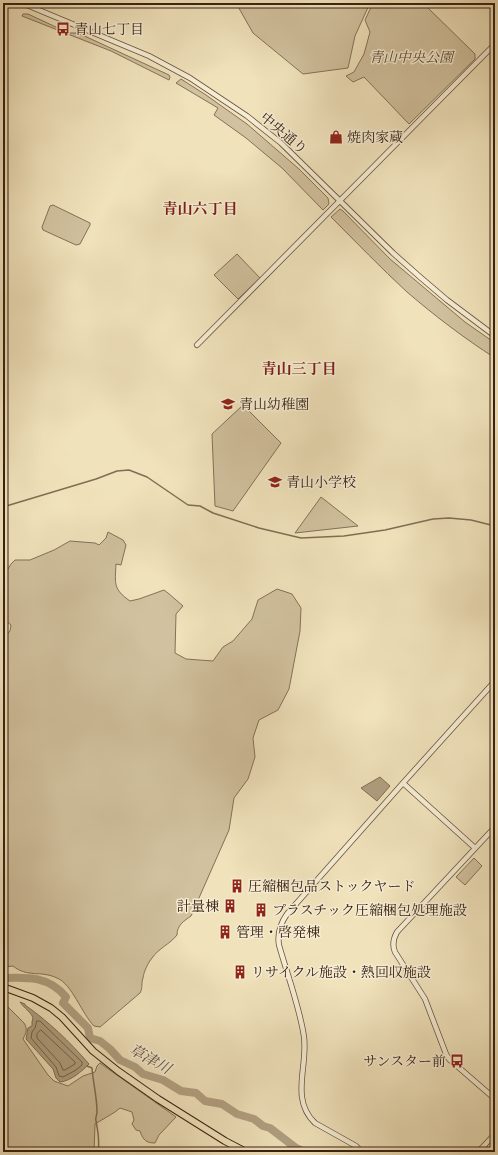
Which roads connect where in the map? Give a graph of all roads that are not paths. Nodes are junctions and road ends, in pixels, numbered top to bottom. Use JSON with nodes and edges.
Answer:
{"nodes":[{"id":1,"x":24,"y":3,"type":"edge"},
{"id":2,"x":495,"y":44,"type":"edge"},
{"id":3,"x":340,"y":201,"type":"junction"},
{"id":4,"x":495,"y":336,"type":"edge"},
{"id":5,"x":197,"y":345,"type":"dead end"},
{"id":6,"x":495,"y":681,"type":"edge"},
{"id":7,"x":403,"y":782,"type":"junction"},
{"id":8,"x":495,"y":827,"type":"edge"},
{"id":9,"x":475,"y":848,"type":"junction"},
{"id":10,"x":3,"y":988,"type":"edge"},
{"id":11,"x":495,"y":1099,"type":"edge"},
{"id":12,"x":495,"y":1134,"type":"edge"},
{"id":13,"x":246,"y":1152,"type":"edge"},
{"id":14,"x":362,"y":1152,"type":"edge"},
{"id":15,"x":478,"y":1152,"type":"edge"}],
"edges":[{"from":1,"to":3,"type":"street","name":"中央通り"},
{"from":2,"to":3,"type":"street"},
{"from":3,"to":4,"type":"street","name":"中央通り"},
{"from":3,"to":5,"type":"street"},
{"from":6,"to":7,"type":"street"},
{"from":7,"to":9,"type":"street"},
{"from":7,"to":14,"type":"street"},
{"from":8,"to":9,"type":"street"},
{"from":9,"to":11,"type":"street"},
{"from":10,"to":13,"type":"main road"},
{"from":12,"to":15,"type":"street"}]}
